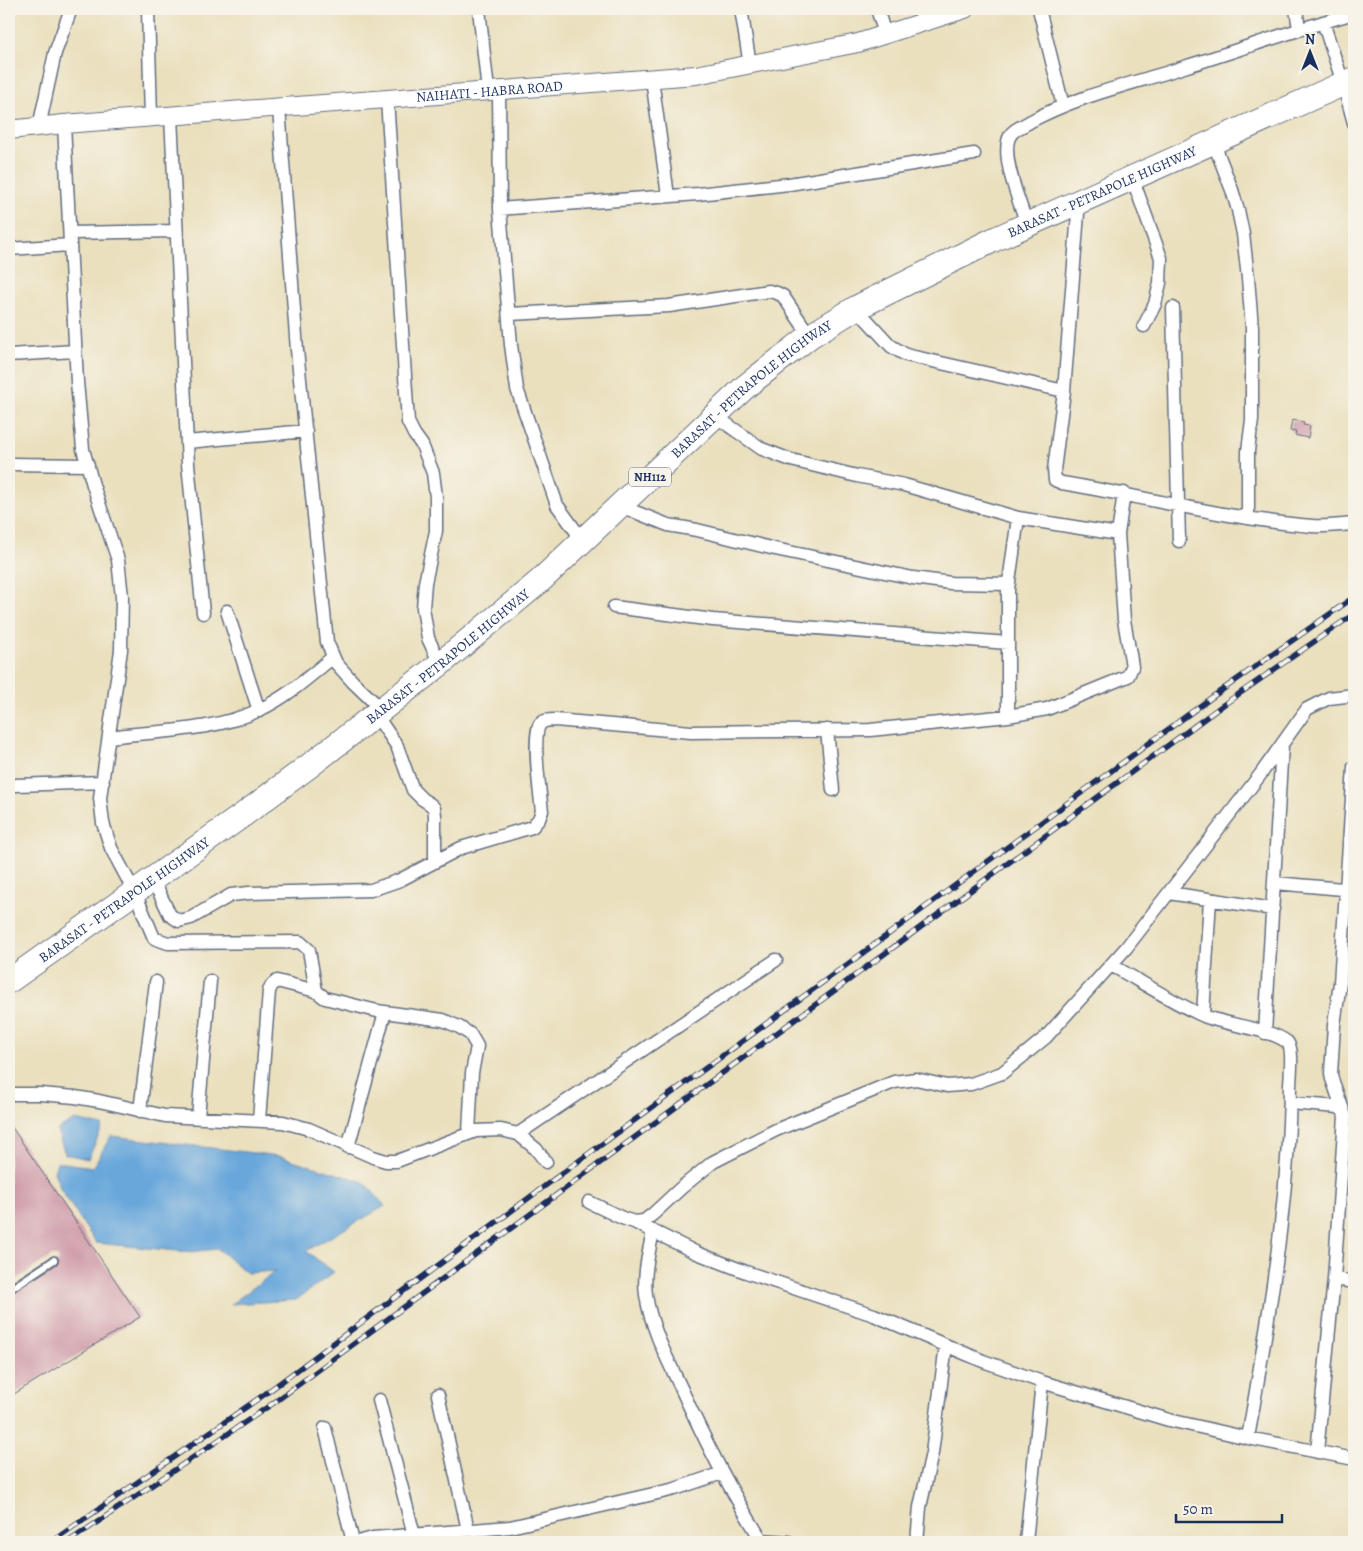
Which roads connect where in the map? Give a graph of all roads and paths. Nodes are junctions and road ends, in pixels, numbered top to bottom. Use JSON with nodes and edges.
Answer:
{"nodes":[{"id":1,"x":71,"y":9,"type":"edge"},
{"id":2,"x":148,"y":9,"type":"edge"},
{"id":3,"x":479,"y":9,"type":"edge"},
{"id":4,"x":741,"y":9,"type":"edge"},
{"id":5,"x":877,"y":9,"type":"edge"},
{"id":6,"x":965,"y":9,"type":"edge"},
{"id":7,"x":1039,"y":9,"type":"edge"},
{"id":8,"x":1296,"y":9,"type":"edge"},
{"id":9,"x":1354,"y":15,"type":"edge"},
{"id":10,"x":1323,"y":22,"type":"junction"},
{"id":11,"x":1299,"y":29,"type":"junction"},
{"id":12,"x":885,"y":34,"type":"junction"},
{"id":13,"x":750,"y":65,"type":"junction"},
{"id":14,"x":652,"y":79,"type":"junction"},
{"id":15,"x":1349,"y":81,"type":"edge"},
{"id":16,"x":494,"y":91,"type":"junction"},
{"id":17,"x":386,"y":99,"type":"junction"},
{"id":18,"x":1063,"y":106,"type":"junction"},
{"id":19,"x":278,"y":108,"type":"junction"},
{"id":20,"x":171,"y":116,"type":"junction"},
{"id":21,"x":152,"y":118,"type":"junction"},
{"id":22,"x":1354,"y":123,"type":"edge"},
{"id":23,"x":64,"y":124,"type":"junction"},
{"id":24,"x":39,"y":127,"type":"junction"},
{"id":25,"x":9,"y":130,"type":"edge"},
{"id":26,"x":1213,"y":141,"type":"junction"},
{"id":27,"x":974,"y":154,"type":"dead end"},
{"id":28,"x":1132,"y":177,"type":"junction"},
{"id":29,"x":668,"y":196,"type":"junction"},
{"id":30,"x":1079,"y":201,"type":"junction"},
{"id":31,"x":500,"y":209,"type":"junction"},
{"id":32,"x":1027,"y":224,"type":"junction"},
{"id":33,"x":176,"y":231,"type":"junction"},
{"id":34,"x":70,"y":239,"type":"junction"},
{"id":35,"x":9,"y":248,"type":"edge"},
{"id":36,"x":856,"y":308,"type":"junction"},
{"id":37,"x":1173,"y":308,"type":"dead end"},
{"id":38,"x":509,"y":314,"type":"junction"},
{"id":39,"x":1144,"y":326,"type":"dead end"},
{"id":40,"x":810,"y":336,"type":"junction"},
{"id":41,"x":75,"y":351,"type":"junction"},
{"id":42,"x":9,"y":355,"type":"edge"},
{"id":43,"x":1064,"y":392,"type":"junction"},
{"id":44,"x":714,"y":415,"type":"junction"},
{"id":45,"x":306,"y":431,"type":"junction"},
{"id":46,"x":187,"y":442,"type":"junction"},
{"id":47,"x":9,"y":464,"type":"edge"},
{"id":48,"x":88,"y":466,"type":"junction"},
{"id":49,"x":1124,"y":493,"type":"junction"},
{"id":50,"x":1178,"y":504,"type":"junction"},
{"id":51,"x":620,"y":506,"type":"junction"},
{"id":52,"x":1018,"y":518,"type":"junction"},
{"id":53,"x":1248,"y":518,"type":"junction"},
{"id":54,"x":1354,"y":524,"type":"edge"},
{"id":55,"x":1118,"y":534,"type":"junction"},
{"id":56,"x":583,"y":541,"type":"junction"},
{"id":57,"x":1179,"y":541,"type":"dead end"},
{"id":58,"x":1009,"y":584,"type":"junction"},
{"id":59,"x":614,"y":607,"type":"dead end"},
{"id":60,"x":227,"y":611,"type":"dead end"},
{"id":61,"x":203,"y":613,"type":"dead end"},
{"id":62,"x":1008,"y":643,"type":"junction"},
{"id":63,"x":333,"y":657,"type":"junction"},
{"id":64,"x":440,"y":664,"type":"junction"},
{"id":65,"x":1354,"y":695,"type":"edge"},
{"id":66,"x":259,"y":710,"type":"junction"},
{"id":67,"x":379,"y":713,"type":"junction"},
{"id":68,"x":1008,"y":716,"type":"junction"},
{"id":69,"x":827,"y":730,"type":"junction"},
{"id":70,"x":109,"y":737,"type":"junction"},
{"id":71,"x":1282,"y":745,"type":"junction"},
{"id":72,"x":1354,"y":767,"type":"edge"},
{"id":73,"x":103,"y":782,"type":"junction"},
{"id":74,"x":16,"y":785,"type":"dead end"},
{"id":75,"x":833,"y":790,"type":"dead end"},
{"id":76,"x":435,"y":861,"type":"junction"},
{"id":77,"x":1275,"y":883,"type":"junction"},
{"id":78,"x":144,"y":886,"type":"junction"},
{"id":79,"x":1350,"y":889,"type":"edge"},
{"id":80,"x":1169,"y":893,"type":"junction"},
{"id":81,"x":1210,"y":899,"type":"junction"},
{"id":82,"x":1273,"y":909,"type":"junction"},
{"id":83,"x":776,"y":960,"type":"dead end"},
{"id":84,"x":1111,"y":965,"type":"junction"},
{"id":85,"x":9,"y":981,"type":"edge"},
{"id":86,"x":210,"y":981,"type":"dead end"},
{"id":87,"x":156,"y":982,"type":"dead end"},
{"id":88,"x":316,"y":991,"type":"junction"},
{"id":89,"x":385,"y":1012,"type":"junction"},
{"id":90,"x":1204,"y":1015,"type":"junction"},
{"id":91,"x":1266,"y":1033,"type":"junction"},
{"id":92,"x":9,"y":1094,"type":"edge"},
{"id":93,"x":1290,"y":1103,"type":"junction"},
{"id":94,"x":1343,"y":1110,"type":"junction"},
{"id":95,"x":140,"y":1111,"type":"junction"},
{"id":96,"x":198,"y":1117,"type":"junction"},
{"id":97,"x":259,"y":1120,"type":"junction"},
{"id":98,"x":469,"y":1133,"type":"junction"},
{"id":99,"x":518,"y":1134,"type":"junction"},
{"id":100,"x":348,"y":1147,"type":"junction"},
{"id":101,"x":546,"y":1162,"type":"dead end"},
{"id":102,"x":589,"y":1202,"type":"dead end"},
{"id":103,"x":634,"y":1222,"type":"junction"},
{"id":104,"x":653,"y":1231,"type":"junction"},
{"id":105,"x":54,"y":1260,"type":"dead end"},
{"id":106,"x":1334,"y":1279,"type":"junction"},
{"id":107,"x":1354,"y":1282,"type":"edge"},
{"id":108,"x":9,"y":1290,"type":"edge"},
{"id":109,"x":946,"y":1345,"type":"junction"},
{"id":110,"x":1042,"y":1382,"type":"junction"},
{"id":111,"x":438,"y":1396,"type":"dead end"},
{"id":112,"x":379,"y":1400,"type":"dead end"},
{"id":113,"x":325,"y":1428,"type":"dead end"},
{"id":114,"x":1248,"y":1438,"type":"junction"},
{"id":115,"x":1317,"y":1452,"type":"junction"},
{"id":116,"x":1354,"y":1459,"type":"edge"},
{"id":117,"x":722,"y":1472,"type":"junction"},
{"id":118,"x":468,"y":1530,"type":"junction"},
{"id":119,"x":414,"y":1535,"type":"junction"},
{"id":120,"x":762,"y":1541,"type":"edge"},
{"id":121,"x":353,"y":1542,"type":"edge"},
{"id":122,"x":358,"y":1542,"type":"edge"},
{"id":123,"x":789,"y":1542,"type":"edge"},
{"id":124,"x":917,"y":1542,"type":"edge"},
{"id":125,"x":1026,"y":1542,"type":"edge"}],
"edges":[{"from":1,"to":24,"type":"street"},
{"from":2,"to":21,"type":"street"},
{"from":3,"to":16,"type":"street"},
{"from":4,"to":13,"type":"street"},
{"from":5,"to":12,"type":"street"},
{"from":6,"to":12,"type":"main road","name":"NAIHATI - HABRA ROAD"},
{"from":7,"to":18,"type":"street"},
{"from":8,"to":11,"type":"street"},
{"from":9,"to":10,"type":"street"},
{"from":10,"to":11,"type":"street"},
{"from":10,"to":15,"type":"street"},
{"from":11,"to":18,"type":"street"},
{"from":12,"to":13,"type":"main road","name":"NAIHATI - HABRA ROAD"},
{"from":13,"to":14,"type":"main road","name":"NAIHATI - HABRA ROAD"},
{"from":14,"to":16,"type":"main road","name":"NAIHATI - HABRA ROAD"},
{"from":14,"to":29,"type":"street"},
{"from":15,"to":22,"type":"street"},
{"from":15,"to":26,"type":"highway","name":"BARASAT - PETRAPOLE HIGHWAY","number":"NH112"},
{"from":16,"to":17,"type":"main road","name":"NAIHATI - HABRA ROAD"},
{"from":16,"to":31,"type":"street"},
{"from":17,"to":19,"type":"main road","name":"NAIHATI - HABRA ROAD"},
{"from":17,"to":64,"type":"street"},
{"from":18,"to":32,"type":"street"},
{"from":19,"to":20,"type":"main road","name":"NAIHATI - HABRA ROAD"},
{"from":19,"to":45,"type":"street"},
{"from":20,"to":21,"type":"main road","name":"NAIHATI - HABRA ROAD"},
{"from":20,"to":33,"type":"street"},
{"from":21,"to":23,"type":"main road","name":"NAIHATI - HABRA ROAD"},
{"from":23,"to":24,"type":"main road","name":"NAIHATI - HABRA ROAD"},
{"from":23,"to":34,"type":"street"},
{"from":24,"to":25,"type":"main road","name":"NAIHATI - HABRA ROAD"},
{"from":26,"to":28,"type":"highway","name":"BARASAT - PETRAPOLE HIGHWAY","number":"NH112"},
{"from":26,"to":53,"type":"street"},
{"from":27,"to":29,"type":"street"},
{"from":28,"to":30,"type":"highway","name":"BARASAT - PETRAPOLE HIGHWAY","number":"NH112"},
{"from":28,"to":39,"type":"street"},
{"from":29,"to":31,"type":"street"},
{"from":30,"to":32,"type":"highway","name":"BARASAT - PETRAPOLE HIGHWAY","number":"NH112"},
{"from":30,"to":43,"type":"street"},
{"from":31,"to":38,"type":"street"},
{"from":32,"to":36,"type":"highway","name":"BARASAT - PETRAPOLE HIGHWAY","number":"NH112"},
{"from":33,"to":34,"type":"street"},
{"from":33,"to":46,"type":"street"},
{"from":34,"to":35,"type":"street"},
{"from":34,"to":41,"type":"street"},
{"from":36,"to":40,"type":"highway","name":"BARASAT - PETRAPOLE HIGHWAY","number":"NH112"},
{"from":36,"to":43,"type":"street"},
{"from":37,"to":50,"type":"street"},
{"from":38,"to":40,"type":"street"},
{"from":38,"to":56,"type":"street"},
{"from":40,"to":44,"type":"highway","name":"BARASAT - PETRAPOLE HIGHWAY","number":"NH112"},
{"from":41,"to":42,"type":"street"},
{"from":41,"to":48,"type":"street"},
{"from":43,"to":49,"type":"street"},
{"from":44,"to":51,"type":"highway","name":"BARASAT - PETRAPOLE HIGHWAY","number":"NH112"},
{"from":44,"to":52,"type":"street"},
{"from":45,"to":46,"type":"street"},
{"from":45,"to":63,"type":"street"},
{"from":46,"to":61,"type":"street"},
{"from":47,"to":48,"type":"street"},
{"from":48,"to":70,"type":"street"},
{"from":49,"to":50,"type":"street"},
{"from":49,"to":55,"type":"street"},
{"from":50,"to":53,"type":"street"},
{"from":50,"to":57,"type":"street"},
{"from":51,"to":56,"type":"highway","name":"BARASAT - PETRAPOLE HIGHWAY","number":"NH112"},
{"from":51,"to":58,"type":"street"},
{"from":52,"to":55,"type":"street"},
{"from":52,"to":58,"type":"street"},
{"from":53,"to":54,"type":"street"},
{"from":55,"to":68,"type":"street"},
{"from":56,"to":64,"type":"highway","name":"BARASAT - PETRAPOLE HIGHWAY","number":"NH112"},
{"from":58,"to":62,"type":"street"},
{"from":59,"to":62,"type":"street"},
{"from":60,"to":66,"type":"street"},
{"from":62,"to":68,"type":"street"},
{"from":63,"to":66,"type":"street"},
{"from":63,"to":67,"type":"street"},
{"from":64,"to":67,"type":"highway","name":"BARASAT - PETRAPOLE HIGHWAY","number":"NH112"},
{"from":65,"to":71,"type":"street"},
{"from":66,"to":70,"type":"street"},
{"from":67,"to":76,"type":"street"},
{"from":67,"to":78,"type":"highway","name":"BARASAT - PETRAPOLE HIGHWAY","number":"NH112"},
{"from":68,"to":69,"type":"street"},
{"from":69,"to":75,"type":"street"},
{"from":69,"to":76,"type":"street"},
{"from":70,"to":73,"type":"street"},
{"from":71,"to":77,"type":"street"},
{"from":71,"to":80,"type":"street"},
{"from":72,"to":79,"type":"street"},
{"from":73,"to":74,"type":"street"},
{"from":73,"to":78,"type":"street"},
{"from":76,"to":78,"type":"street"},
{"from":77,"to":79,"type":"street"},
{"from":77,"to":82,"type":"street"},
{"from":78,"to":85,"type":"highway","name":"BARASAT - PETRAPOLE HIGHWAY","number":"NH112"},
{"from":78,"to":88,"type":"street"},
{"from":79,"to":94,"type":"street"},
{"from":80,"to":81,"type":"street"},
{"from":80,"to":84,"type":"street"},
{"from":81,"to":82,"type":"street"},
{"from":81,"to":90,"type":"street"},
{"from":82,"to":91,"type":"street"},
{"from":83,"to":99,"type":"street"},
{"from":84,"to":90,"type":"street"},
{"from":84,"to":103,"type":"street"},
{"from":86,"to":96,"type":"street"},
{"from":87,"to":95,"type":"street"},
{"from":88,"to":89,"type":"street"},
{"from":88,"to":97,"type":"street"},
{"from":89,"to":98,"type":"street"},
{"from":89,"to":100,"type":"street"},
{"from":90,"to":91,"type":"street"},
{"from":91,"to":93,"type":"street"},
{"from":92,"to":95,"type":"street"},
{"from":93,"to":94,"type":"street"},
{"from":93,"to":114,"type":"street"},
{"from":94,"to":106,"type":"street"},
{"from":95,"to":96,"type":"street"},
{"from":96,"to":97,"type":"street"},
{"from":97,"to":100,"type":"street"},
{"from":98,"to":99,"type":"street"},
{"from":98,"to":100,"type":"street"},
{"from":99,"to":101,"type":"street"},
{"from":102,"to":103,"type":"street"},
{"from":103,"to":104,"type":"street"},
{"from":104,"to":109,"type":"street"},
{"from":104,"to":117,"type":"street"},
{"from":105,"to":108,"type":"lane"},
{"from":106,"to":107,"type":"street"},
{"from":106,"to":115,"type":"street"},
{"from":109,"to":110,"type":"street"},
{"from":109,"to":124,"type":"street"},
{"from":110,"to":114,"type":"street"},
{"from":110,"to":125,"type":"street"},
{"from":111,"to":118,"type":"street"},
{"from":112,"to":119,"type":"street"},
{"from":113,"to":121,"type":"street"},
{"from":114,"to":115,"type":"street"},
{"from":115,"to":116,"type":"street"},
{"from":117,"to":118,"type":"street"},
{"from":117,"to":120,"type":"street"},
{"from":118,"to":119,"type":"street"},
{"from":119,"to":122,"type":"street"},
{"from":120,"to":123,"type":"street"}]}
